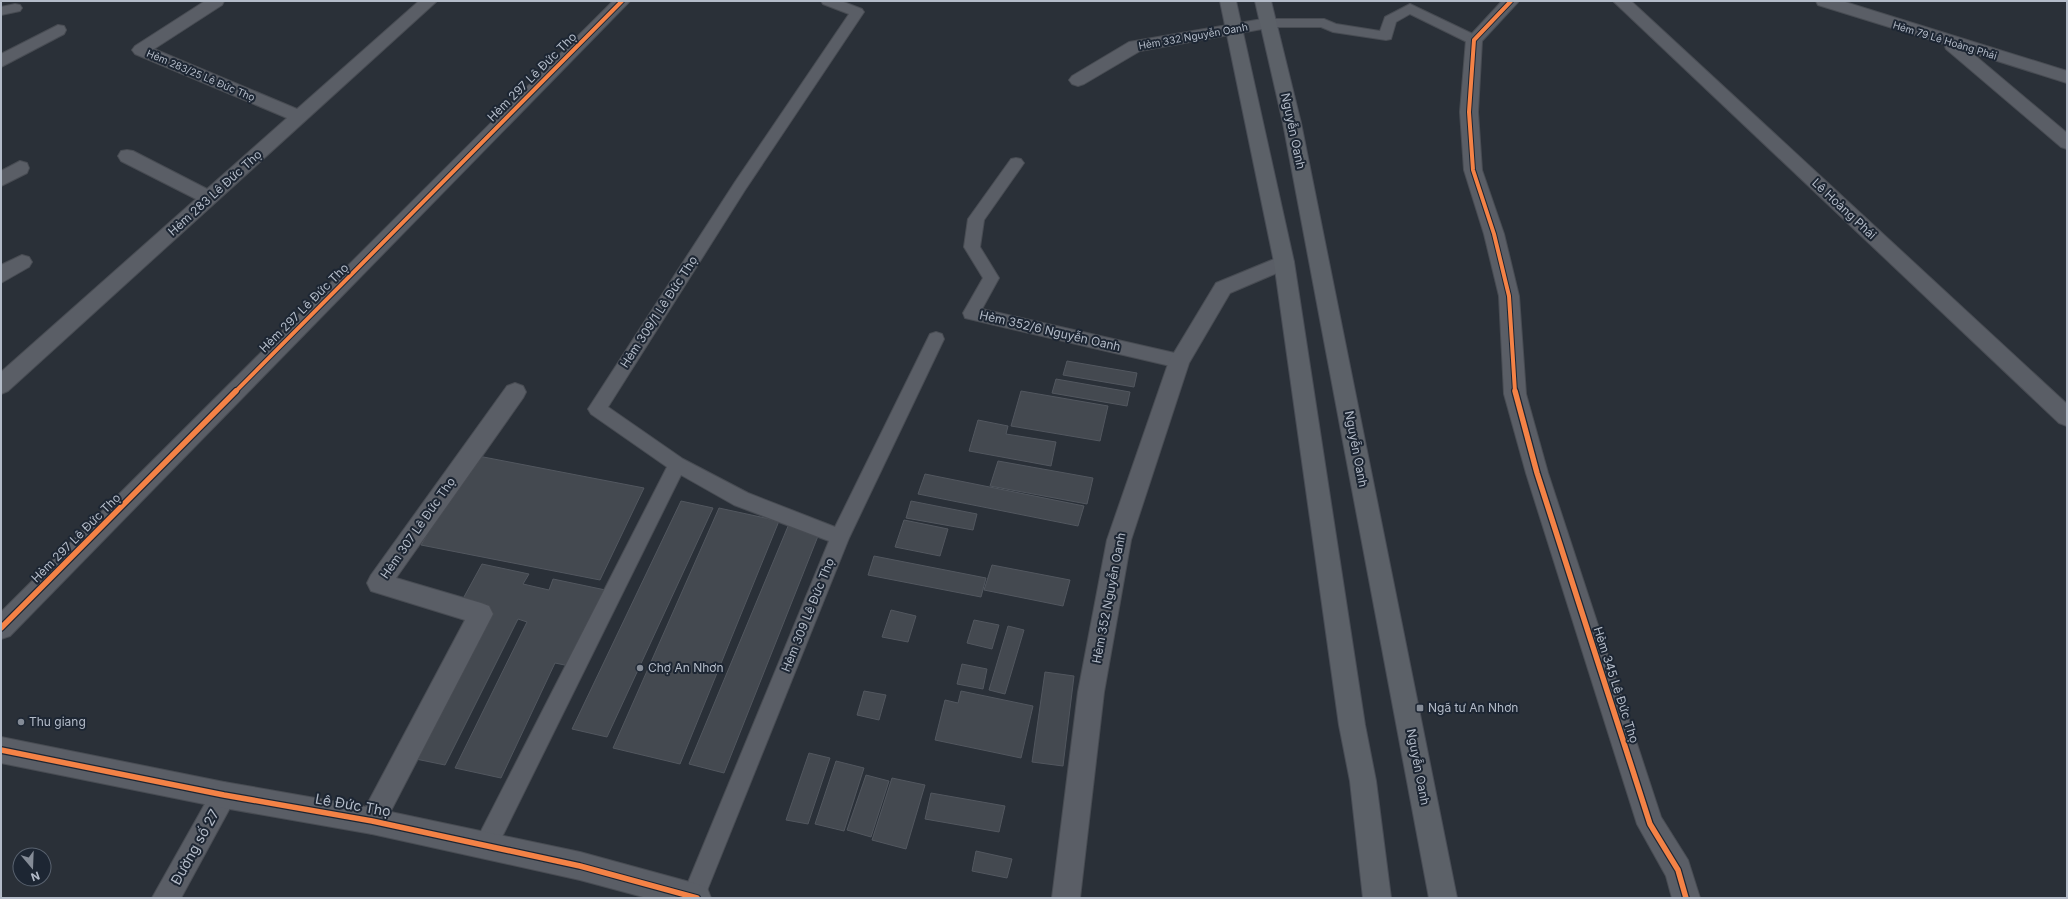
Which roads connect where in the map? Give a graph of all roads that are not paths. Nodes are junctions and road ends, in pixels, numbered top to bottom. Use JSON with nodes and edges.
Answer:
{"nodes":[{"id":1,"x":216,"y":1,"type":"edge"},
{"id":2,"x":429,"y":1,"type":"edge"},
{"id":3,"x":622,"y":1,"type":"edge"},
{"id":4,"x":828,"y":1,"type":"edge"},
{"id":5,"x":1228,"y":1,"type":"edge"},
{"id":6,"x":1263,"y":1,"type":"edge"},
{"id":7,"x":1510,"y":1,"type":"edge"},
{"id":8,"x":1621,"y":1,"type":"edge"},
{"id":9,"x":1824,"y":1,"type":"edge"},
{"id":10,"x":15,"y":8,"type":"dead end"},
{"id":11,"x":1873,"y":9,"type":"edge"},
{"id":12,"x":1,"y":10,"type":"edge"},
{"id":13,"x":1268,"y":23,"type":"junction"},
{"id":14,"x":58,"y":30,"type":"dead end"},
{"id":15,"x":1233,"y":30,"type":"junction"},
{"id":16,"x":1474,"y":40,"type":"junction"},
{"id":17,"x":1945,"y":40,"type":"junction"},
{"id":18,"x":1,"y":61,"type":"edge"},
{"id":19,"x":2067,"y":77,"type":"edge"},
{"id":20,"x":1078,"y":80,"type":"dead end"},
{"id":21,"x":300,"y":117,"type":"junction"},
{"id":22,"x":2067,"y":143,"type":"edge"},
{"id":23,"x":127,"y":156,"type":"dead end"},
{"id":24,"x":1016,"y":163,"type":"dead end"},
{"id":25,"x":20,"y":168,"type":"dead end"},
{"id":26,"x":1,"y":179,"type":"edge"},
{"id":27,"x":209,"y":198,"type":"junction"},
{"id":28,"x":22,"y":262,"type":"dead end"},
{"id":29,"x":1284,"y":262,"type":"junction"},
{"id":30,"x":1,"y":275,"type":"edge"},
{"id":31,"x":936,"y":339,"type":"dead end"},
{"id":32,"x":1179,"y":361,"type":"junction"},
{"id":33,"x":1,"y":385,"type":"edge"},
{"id":34,"x":515,"y":392,"type":"dead end"},
{"id":35,"x":2067,"y":417,"type":"edge"},
{"id":36,"x":677,"y":464,"type":"junction"},
{"id":37,"x":840,"y":537,"type":"junction"},
{"id":38,"x":1,"y":628,"type":"edge"},
{"id":39,"x":1,"y":750,"type":"edge"},
{"id":40,"x":224,"y":795,"type":"junction"},
{"id":41,"x":372,"y":820,"type":"junction"},
{"id":42,"x":486,"y":845,"type":"junction"},
{"id":43,"x":166,"y":898,"type":"edge"},
{"id":44,"x":695,"y":898,"type":"edge"},
{"id":45,"x":1066,"y":898,"type":"edge"},
{"id":46,"x":1376,"y":898,"type":"edge"},
{"id":47,"x":1443,"y":898,"type":"edge"},
{"id":48,"x":1686,"y":898,"type":"edge"}],
"edges":[{"from":1,"to":21,"type":"street","name":"Hẻm 283/25 Lê Đức Thọ"},
{"from":2,"to":21,"type":"street","name":"Hẻm 283 Lê Đức Thọ"},
{"from":3,"to":38,"type":"street","name":"Hẻm 297 Lê Đức Thọ"},
{"from":4,"to":36,"type":"lane","name":"Hẻm 309/1 Lê Đức Thọ"},
{"from":5,"to":15,"type":"main road"},
{"from":6,"to":13,"type":"main road","name":"Nguyễn Oanh"},
{"from":7,"to":16,"type":"street"},
{"from":8,"to":35,"type":"street","name":"Lê Hoàng Phái"},
{"from":9,"to":11,"type":"street","name":"Hẻm 79 Lê Hoàng Phái"},
{"from":10,"to":12,"type":"lane"},
{"from":11,"to":17,"type":"street","name":"Hẻm 79 Lê Hoàng Phái"},
{"from":13,"to":15,"type":"street","name":"Hẻm 332 Nguyễn Oanh"},
{"from":13,"to":16,"type":"lane"},
{"from":13,"to":47,"type":"main road","name":"Nguyễn Oanh"},
{"from":14,"to":18,"type":"street"},
{"from":15,"to":20,"type":"street","name":"Hẻm 332 Nguyễn Oanh"},
{"from":15,"to":29,"type":"main road"},
{"from":16,"to":48,"type":"street","name":"Hẻm 345 Lê Đức Thọ"},
{"from":17,"to":19,"type":"street","name":"Hẻm 79 Lê Hoàng Phái"},
{"from":17,"to":22,"type":"street"},
{"from":21,"to":27,"type":"street","name":"Hẻm 283 Lê Đức Thọ"},
{"from":23,"to":27,"type":"street"},
{"from":24,"to":32,"type":"lane","name":"Hẻm 352/6 Nguyễn Oanh"},
{"from":25,"to":26,"type":"street"},
{"from":27,"to":33,"type":"street","name":"Hẻm 283 Lê Đức Thọ"},
{"from":28,"to":30,"type":"street"},
{"from":29,"to":32,"type":"street","name":"Hẻm 352 Nguyễn Oanh"},
{"from":29,"to":46,"type":"main road"},
{"from":31,"to":37,"type":"lane","name":"Hẻm 309 Lê Đức Thọ"},
{"from":32,"to":45,"type":"street","name":"Hẻm 352 Nguyễn Oanh"},
{"from":34,"to":41,"type":"street","name":"Hẻm 307 Lê Đức Thọ"},
{"from":36,"to":37,"type":"lane","name":"Hẻm 309/1 Lê Đức Thọ"},
{"from":36,"to":42,"type":"lane"},
{"from":37,"to":44,"type":"lane","name":"Hẻm 309 Lê Đức Thọ"},
{"from":39,"to":40,"type":"street","name":"Lê Đức Thọ"},
{"from":40,"to":41,"type":"street","name":"Lê Đức Thọ"},
{"from":40,"to":43,"type":"street","name":"Đường số 27"},
{"from":41,"to":42,"type":"street","name":"Lê Đức Thọ"},
{"from":42,"to":44,"type":"street","name":"Lê Đức Thọ"}]}
